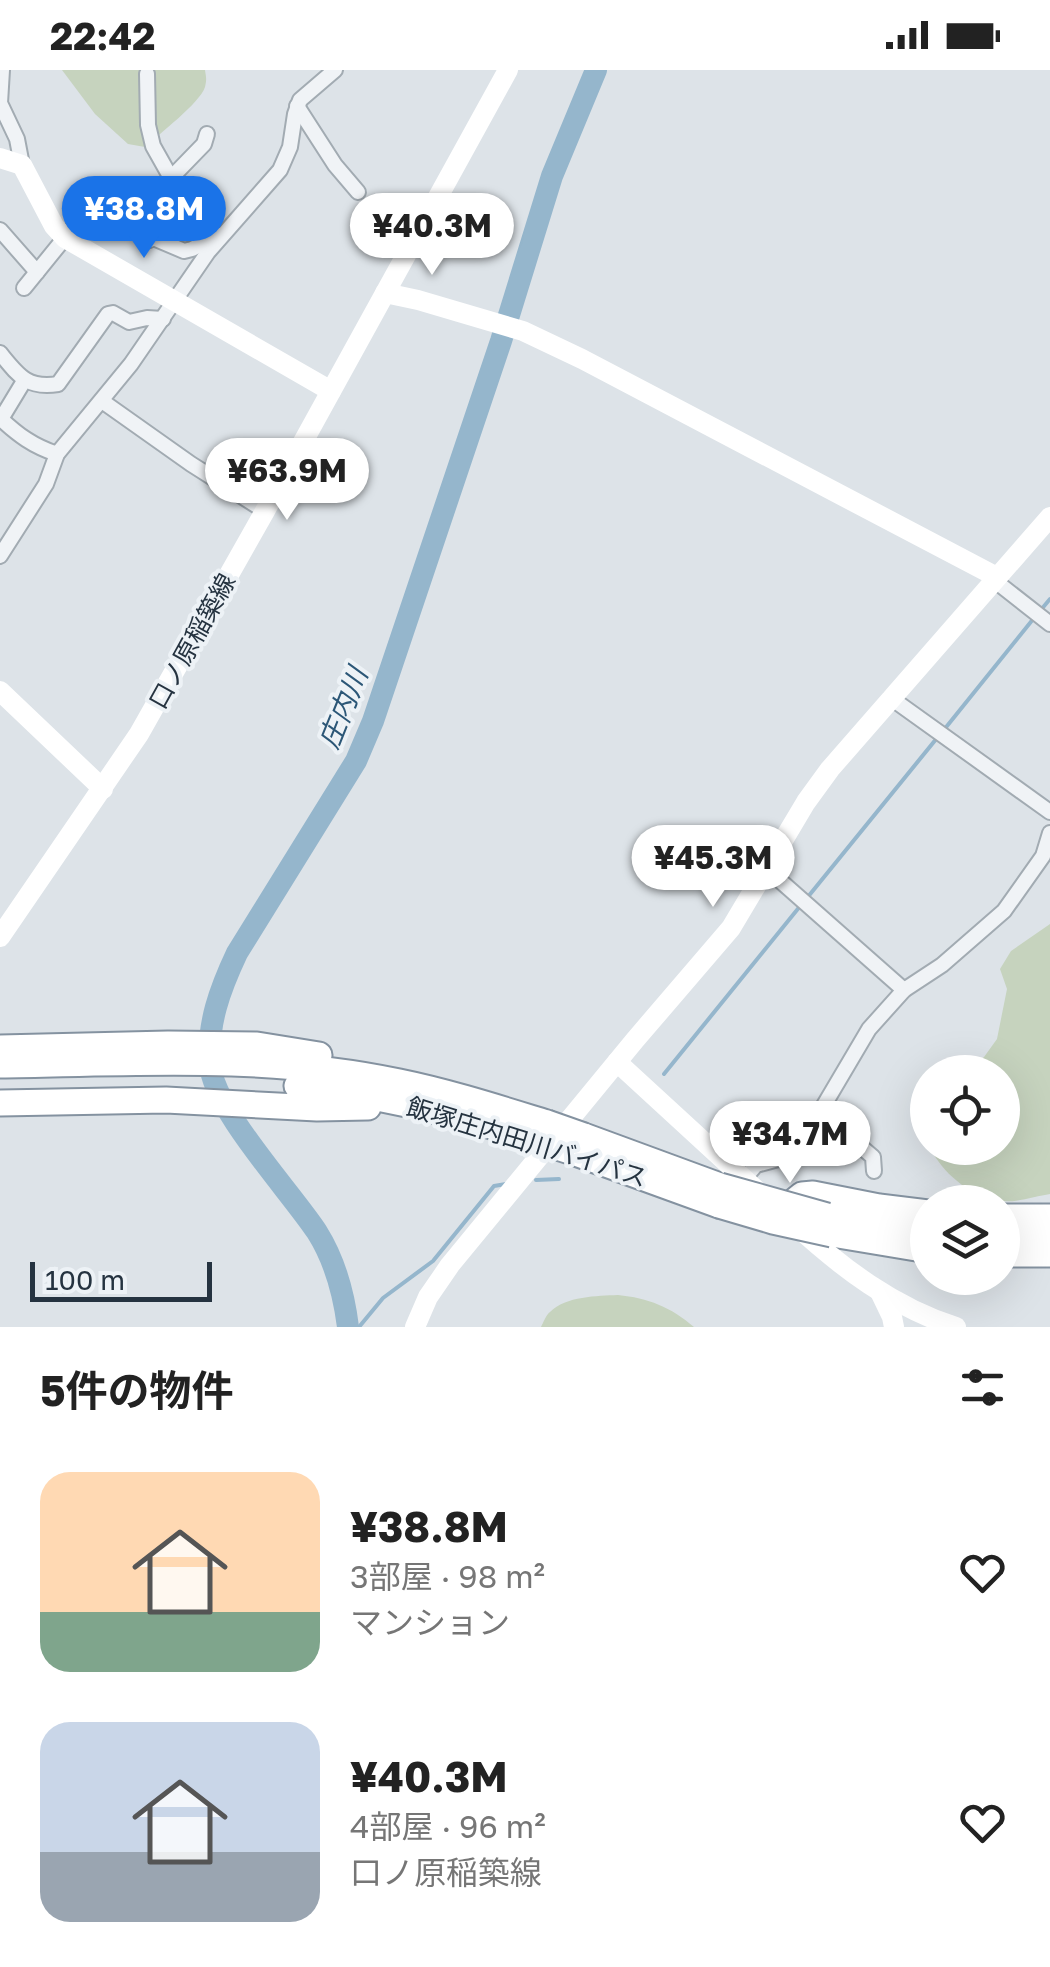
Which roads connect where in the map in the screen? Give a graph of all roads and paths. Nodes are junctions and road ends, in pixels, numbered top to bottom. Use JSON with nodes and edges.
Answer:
{"nodes":[{"id":1,"x":2,"y":70,"type":"edge"},
{"id":2,"x":335,"y":70,"type":"edge"},
{"id":3,"x":508,"y":70,"type":"edge"},
{"id":4,"x":147,"y":74,"type":"dead end"},
{"id":5,"x":297,"y":106,"type":"junction"},
{"id":6,"x":207,"y":134,"type":"dead end"},
{"id":7,"x":0,"y":158,"type":"edge"},
{"id":8,"x":22,"y":164,"type":"junction"},
{"id":9,"x":171,"y":178,"type":"junction"},
{"id":10,"x":358,"y":192,"type":"dead end"},
{"id":11,"x":0,"y":230,"type":"edge"},
{"id":12,"x":223,"y":234,"type":"junction"},
{"id":13,"x":65,"y":238,"type":"junction"},
{"id":14,"x":151,"y":238,"type":"junction"},
{"id":15,"x":37,"y":272,"type":"junction"},
{"id":16,"x":24,"y":288,"type":"dead end"},
{"id":17,"x":385,"y":293,"type":"junction"},
{"id":18,"x":169,"y":310,"type":"junction"},
{"id":19,"x":0,"y":353,"type":"edge"},
{"id":20,"x":24,"y":381,"type":"junction"},
{"id":21,"x":331,"y":391,"type":"junction"},
{"id":22,"x":102,"y":401,"type":"junction"},
{"id":23,"x":1,"y":418,"type":"edge"},
{"id":24,"x":57,"y":454,"type":"junction"},
{"id":25,"x":265,"y":511,"type":"junction"},
{"id":26,"x":1050,"y":517,"type":"edge"},
{"id":27,"x":1,"y":521,"type":"edge"},
{"id":28,"x":15,"y":532,"type":"junction"},
{"id":29,"x":0,"y":556,"type":"edge"},
{"id":30,"x":996,"y":578,"type":"junction"},
{"id":31,"x":1050,"y":624,"type":"edge"},
{"id":32,"x":0,"y":691,"type":"edge"},
{"id":33,"x":891,"y":698,"type":"junction"},
{"id":34,"x":103,"y":790,"type":"junction"},
{"id":35,"x":1050,"y":812,"type":"edge"},
{"id":36,"x":1050,"y":834,"type":"edge"},
{"id":37,"x":768,"y":870,"type":"junction"},
{"id":38,"x":4,"y":923,"type":"edge"},
{"id":39,"x":904,"y":990,"type":"junction"},
{"id":40,"x":0,"y":1048,"type":"edge"},
{"id":41,"x":617,"y":1062,"type":"junction"},
{"id":42,"x":0,"y":1066,"type":"edge"},
{"id":43,"x":167,"y":1071,"type":"junction"},
{"id":44,"x":259,"y":1074,"type":"junction"},
{"id":45,"x":0,"y":1081,"type":"edge"},
{"id":46,"x":0,"y":1103,"type":"edge"},
{"id":47,"x":820,"y":1112,"type":"junction"},
{"id":48,"x":534,"y":1129,"type":"junction"},
{"id":49,"x":874,"y":1171,"type":"dead end"},
{"id":50,"x":728,"y":1190,"type":"junction"},
{"id":51,"x":910,"y":1211,"type":"edge"},
{"id":52,"x":781,"y":1212,"type":"junction"},
{"id":53,"x":1020,"y":1217,"type":"edge"},
{"id":54,"x":1050,"y":1217,"type":"edge"},
{"id":55,"x":830,"y":1225,"type":"junction"},
{"id":56,"x":910,"y":1229,"type":"edge"},
{"id":57,"x":1020,"y":1234,"type":"edge"},
{"id":58,"x":1050,"y":1235,"type":"edge"},
{"id":59,"x":910,"y":1245,"type":"edge"},
{"id":60,"x":1020,"y":1254,"type":"edge"},
{"id":61,"x":1050,"y":1254,"type":"edge"},
{"id":62,"x":880,"y":1292,"type":"junction"},
{"id":63,"x":944,"y":1325,"type":"edge"},
{"id":64,"x":414,"y":1327,"type":"edge"},
{"id":65,"x":894,"y":1327,"type":"edge"}],
"edges":[{"from":1,"to":8,"type":"street"},
{"from":2,"to":5,"type":"street"},
{"from":3,"to":17,"type":"street","name":"口ノ原稲築線"},
{"from":4,"to":9,"type":"street"},
{"from":5,"to":10,"type":"street"},
{"from":5,"to":12,"type":"street"},
{"from":6,"to":9,"type":"street"},
{"from":7,"to":8,"type":"street"},
{"from":8,"to":13,"type":"street"},
{"from":9,"to":14,"type":"street"},
{"from":11,"to":15,"type":"street"},
{"from":12,"to":14,"type":"street"},
{"from":12,"to":18,"type":"street"},
{"from":13,"to":14,"type":"street"},
{"from":13,"to":15,"type":"street"},
{"from":13,"to":18,"type":"street"},
{"from":15,"to":16,"type":"street"},
{"from":17,"to":21,"type":"street","name":"口ノ原稲築線"},
{"from":17,"to":30,"type":"street"},
{"from":18,"to":20,"type":"street"},
{"from":18,"to":21,"type":"street"},
{"from":18,"to":22,"type":"street"},
{"from":19,"to":20,"type":"street"},
{"from":20,"to":23,"type":"street"},
{"from":21,"to":25,"type":"street","name":"口ノ原稲築線"},
{"from":22,"to":24,"type":"street"},
{"from":22,"to":25,"type":"street"},
{"from":23,"to":24,"type":"street"},
{"from":24,"to":28,"type":"street"},
{"from":25,"to":34,"type":"street","name":"口ノ原稲築線"},
{"from":26,"to":30,"type":"street"},
{"from":27,"to":28,"type":"street"},
{"from":28,"to":29,"type":"street"},
{"from":30,"to":31,"type":"street"},
{"from":30,"to":33,"type":"street"},
{"from":32,"to":34,"type":"street"},
{"from":33,"to":35,"type":"street"},
{"from":33,"to":37,"type":"street"},
{"from":34,"to":38,"type":"street","name":"口ノ原稲築線"},
{"from":36,"to":39,"type":"street"},
{"from":37,"to":39,"type":"street"},
{"from":37,"to":41,"type":"street"},
{"from":39,"to":47,"type":"street"},
{"from":40,"to":43,"type":"highway"},
{"from":41,"to":50,"type":"street"},
{"from":41,"to":64,"type":"street"},
{"from":42,"to":43,"type":"highway"},
{"from":43,"to":44,"type":"highway"},
{"from":43,"to":44,"type":"highway"},
{"from":43,"to":45,"type":"highway"},
{"from":43,"to":46,"type":"highway"},
{"from":44,"to":48,"type":"highway","name":"飯塚庄内田川バイパス"},
{"from":44,"to":48,"type":"highway"},
{"from":47,"to":49,"type":"street"},
{"from":47,"to":50,"type":"street"},
{"from":48,"to":50,"type":"highway","name":"飯塚庄内田川バイパス","bridge":true},
{"from":50,"to":52,"type":"street"},
{"from":50,"to":55,"type":"highway","name":"飯塚庄内田川バイパス","bridge":true},
{"from":51,"to":52,"type":"highway"},
{"from":52,"to":62,"type":"street"},
{"from":53,"to":54,"type":"highway"},
{"from":55,"to":56,"type":"highway","name":"飯塚庄内田川バイパス"},
{"from":55,"to":59,"type":"highway","name":"飯塚庄内田川バイパス"},
{"from":57,"to":58,"type":"highway"},
{"from":60,"to":61,"type":"highway"},
{"from":62,"to":63,"type":"street"},
{"from":62,"to":65,"type":"street"}]}
